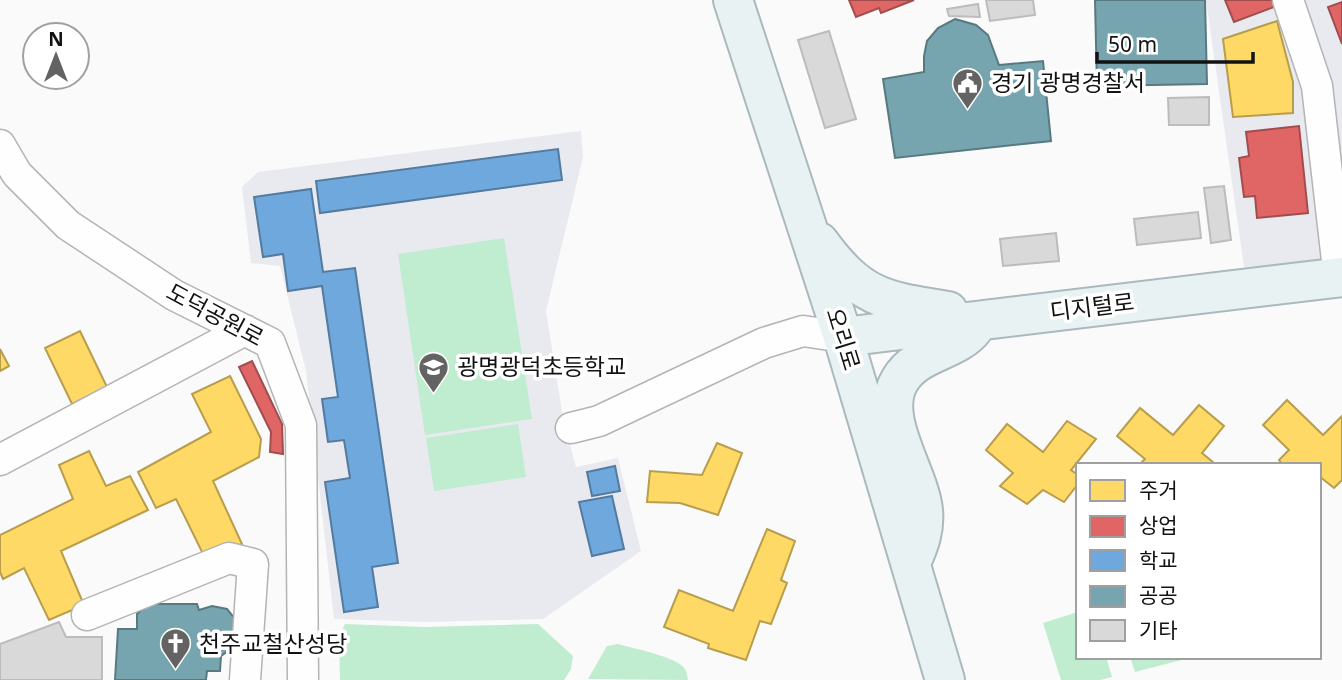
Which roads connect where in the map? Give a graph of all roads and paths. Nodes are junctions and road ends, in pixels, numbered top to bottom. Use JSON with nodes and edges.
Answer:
{"nodes":[{"id":1,"x":733,"y":0,"type":"edge"},
{"id":2,"x":1288,"y":0,"type":"edge"},
{"id":3,"x":1330,"y":84,"type":"edge"},
{"id":4,"x":0,"y":145,"type":"edge"},
{"id":5,"x":806,"y":224,"type":"junction"},
{"id":6,"x":1340,"y":278,"type":"edge"},
{"id":7,"x":985,"y":320,"type":"junction"},
{"id":8,"x":245,"y":330,"type":"junction"},
{"id":9,"x":843,"y":337,"type":"junction"},
{"id":10,"x":571,"y":428,"type":"dead end"},
{"id":11,"x":0,"y":460,"type":"edge"},
{"id":12,"x":911,"y":565,"type":"junction"},
{"id":13,"x":87,"y":615,"type":"dead end"},
{"id":14,"x":245,"y":680,"type":"edge"},
{"id":15,"x":303,"y":680,"type":"edge"},
{"id":16,"x":945,"y":680,"type":"edge"}],
"edges":[{"from":1,"to":5,"type":"main road","name":"오리로"},
{"from":2,"to":3,"type":"street"},
{"from":3,"to":6,"type":"street"},
{"from":4,"to":8,"type":"street","name":"도덕공원로"},
{"from":5,"to":7,"type":"main road"},
{"from":5,"to":9,"type":"main road","name":"오리로"},
{"from":6,"to":7,"type":"main road","name":"디지털로"},
{"from":7,"to":9,"type":"main road","name":"디지털로"},
{"from":7,"to":12,"type":"main road"},
{"from":8,"to":11,"type":"street"},
{"from":8,"to":15,"type":"street","name":"도덕공원로"},
{"from":9,"to":10,"type":"street"},
{"from":9,"to":12,"type":"main road","name":"오리로"},
{"from":12,"to":16,"type":"main road","name":"오리로"},
{"from":13,"to":14,"type":"street"}]}
